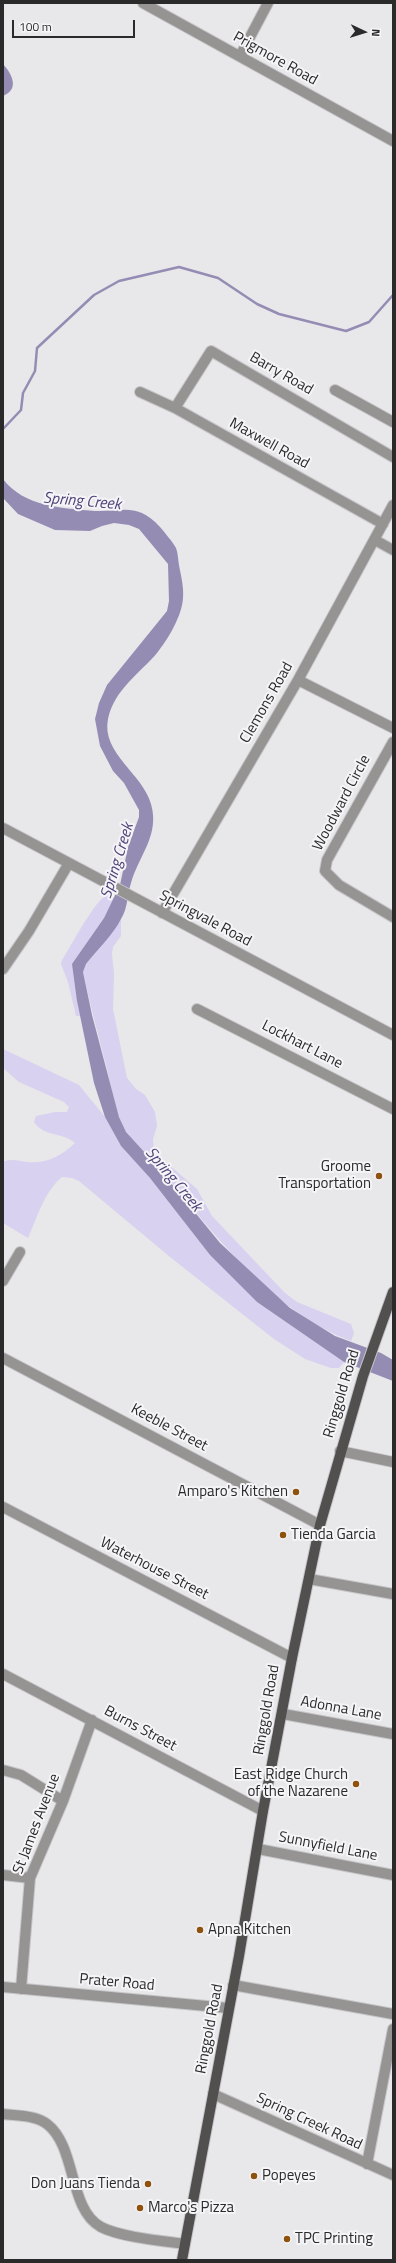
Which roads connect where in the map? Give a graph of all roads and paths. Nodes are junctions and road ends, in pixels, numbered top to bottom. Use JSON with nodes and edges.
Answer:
{"nodes":[{"id":1,"x":143,"y":3,"type":"edge"},
{"id":2,"x":268,"y":3,"type":"edge"},
{"id":3,"x":240,"y":56,"type":"junction"},
{"id":4,"x":393,"y":141,"type":"edge"},
{"id":5,"x":335,"y":390,"type":"dead end"},
{"id":6,"x":140,"y":392,"type":"dead end"},
{"id":7,"x":175,"y":408,"type":"junction"},
{"id":8,"x":393,"y":422,"type":"edge"},
{"id":9,"x":393,"y":457,"type":"edge"},
{"id":10,"x":393,"y":505,"type":"edge"},
{"id":11,"x":383,"y":524,"type":"junction"},
{"id":12,"x":375,"y":540,"type":"junction"},
{"id":13,"x":393,"y":550,"type":"edge"},
{"id":14,"x":298,"y":680,"type":"junction"},
{"id":15,"x":393,"y":728,"type":"edge"},
{"id":16,"x":393,"y":742,"type":"edge"},
{"id":17,"x":3,"y":828,"type":"edge"},
{"id":18,"x":69,"y":863,"type":"junction"},
{"id":19,"x":162,"y":913,"type":"junction"},
{"id":20,"x":393,"y":917,"type":"edge"},
{"id":21,"x":3,"y":969,"type":"edge"},
{"id":22,"x":197,"y":1009,"type":"dead end"},
{"id":23,"x":393,"y":1035,"type":"edge"},
{"id":24,"x":393,"y":1109,"type":"edge"},
{"id":25,"x":20,"y":1252,"type":"dead end"},
{"id":26,"x":3,"y":1281,"type":"edge"},
{"id":27,"x":393,"y":1292,"type":"edge"},
{"id":28,"x":3,"y":1358,"type":"edge"},
{"id":29,"x":340,"y":1451,"type":"junction"},
{"id":30,"x":393,"y":1462,"type":"edge"},
{"id":31,"x":3,"y":1508,"type":"edge"},
{"id":32,"x":320,"y":1525,"type":"junction"},
{"id":33,"x":309,"y":1579,"type":"junction"},
{"id":34,"x":393,"y":1594,"type":"edge"},
{"id":35,"x":292,"y":1658,"type":"junction"},
{"id":36,"x":3,"y":1674,"type":"edge"},
{"id":37,"x":283,"y":1714,"type":"junction"},
{"id":38,"x":92,"y":1720,"type":"junction"},
{"id":39,"x":393,"y":1734,"type":"edge"},
{"id":40,"x":3,"y":1770,"type":"edge"},
{"id":41,"x":63,"y":1801,"type":"junction"},
{"id":42,"x":263,"y":1811,"type":"junction"},
{"id":43,"x":258,"y":1849,"type":"junction"},
{"id":44,"x":3,"y":1875,"type":"edge"},
{"id":45,"x":393,"y":1875,"type":"edge"},
{"id":46,"x":30,"y":1878,"type":"junction"},
{"id":47,"x":233,"y":1985,"type":"junction"},
{"id":48,"x":3,"y":1987,"type":"edge"},
{"id":49,"x":21,"y":1989,"type":"junction"},
{"id":50,"x":228,"y":2008,"type":"junction"},
{"id":51,"x":393,"y":2014,"type":"edge"},
{"id":52,"x":393,"y":2029,"type":"edge"},
{"id":53,"x":212,"y":2094,"type":"junction"},
{"id":54,"x":3,"y":2114,"type":"edge"},
{"id":55,"x":367,"y":2164,"type":"junction"},
{"id":56,"x":393,"y":2175,"type":"edge"},
{"id":57,"x":185,"y":2244,"type":"junction"},
{"id":58,"x":182,"y":2260,"type":"edge"}],
"edges":[{"from":1,"to":3,"type":"street","name":"Prigmore Road"},
{"from":2,"to":3,"type":"street"},
{"from":3,"to":4,"type":"street","name":"Prigmore Road"},
{"from":5,"to":8,"type":"street"},
{"from":6,"to":7,"type":"street","name":"Maxwell Road"},
{"from":7,"to":9,"type":"street","name":"Barry Road"},
{"from":7,"to":11,"type":"street","name":"Maxwell Road"},
{"from":10,"to":11,"type":"street","name":"Clemons Road"},
{"from":11,"to":12,"type":"street","name":"Clemons Road"},
{"from":12,"to":13,"type":"street"},
{"from":12,"to":14,"type":"street","name":"Clemons Road"},
{"from":14,"to":15,"type":"street"},
{"from":14,"to":19,"type":"street","name":"Clemons Road"},
{"from":16,"to":20,"type":"street","name":"Woodward Circle"},
{"from":17,"to":18,"type":"street","name":"Springvale Road"},
{"from":18,"to":19,"type":"street","name":"Springvale Road"},
{"from":18,"to":21,"type":"street"},
{"from":19,"to":23,"type":"street","name":"Springvale Road"},
{"from":22,"to":24,"type":"street","name":"Lockhart Lane"},
{"from":25,"to":26,"type":"street"},
{"from":27,"to":29,"type":"main road","name":"Ringgold Road"},
{"from":28,"to":32,"type":"street","name":"Keeble Street"},
{"from":29,"to":30,"type":"street"},
{"from":29,"to":32,"type":"main road","name":"Ringgold Road"},
{"from":31,"to":35,"type":"street","name":"Waterhouse Street"},
{"from":32,"to":33,"type":"main road","name":"Ringgold Road"},
{"from":33,"to":34,"type":"street"},
{"from":33,"to":35,"type":"main road","name":"Ringgold Road"},
{"from":35,"to":37,"type":"main road","name":"Ringgold Road"},
{"from":36,"to":38,"type":"street","name":"Burns Street"},
{"from":37,"to":39,"type":"street","name":"Adonna Lane"},
{"from":37,"to":42,"type":"main road","name":"Ringgold Road"},
{"from":38,"to":41,"type":"street","name":"St James Avenue"},
{"from":38,"to":42,"type":"street","name":"Burns Street"},
{"from":40,"to":41,"type":"street"},
{"from":41,"to":46,"type":"street","name":"St James Avenue"},
{"from":42,"to":43,"type":"main road","name":"Ringgold Road"},
{"from":43,"to":45,"type":"street","name":"Sunnyfield Lane"},
{"from":43,"to":47,"type":"main road","name":"Ringgold Road"},
{"from":44,"to":46,"type":"street"},
{"from":46,"to":49,"type":"street","name":"St James Avenue"},
{"from":47,"to":50,"type":"main road","name":"Ringgold Road"},
{"from":47,"to":51,"type":"street"},
{"from":48,"to":49,"type":"street","name":"Prater Road"},
{"from":49,"to":50,"type":"street","name":"Prater Road"},
{"from":50,"to":53,"type":"main road","name":"Ringgold Road"},
{"from":52,"to":55,"type":"street"},
{"from":53,"to":55,"type":"street","name":"Spring Creek Road"},
{"from":53,"to":57,"type":"main road","name":"Ringgold Road"},
{"from":54,"to":57,"type":"street"},
{"from":55,"to":56,"type":"street","name":"Spring Creek Road"},
{"from":57,"to":58,"type":"main road","name":"Ringgold Road"}]}
